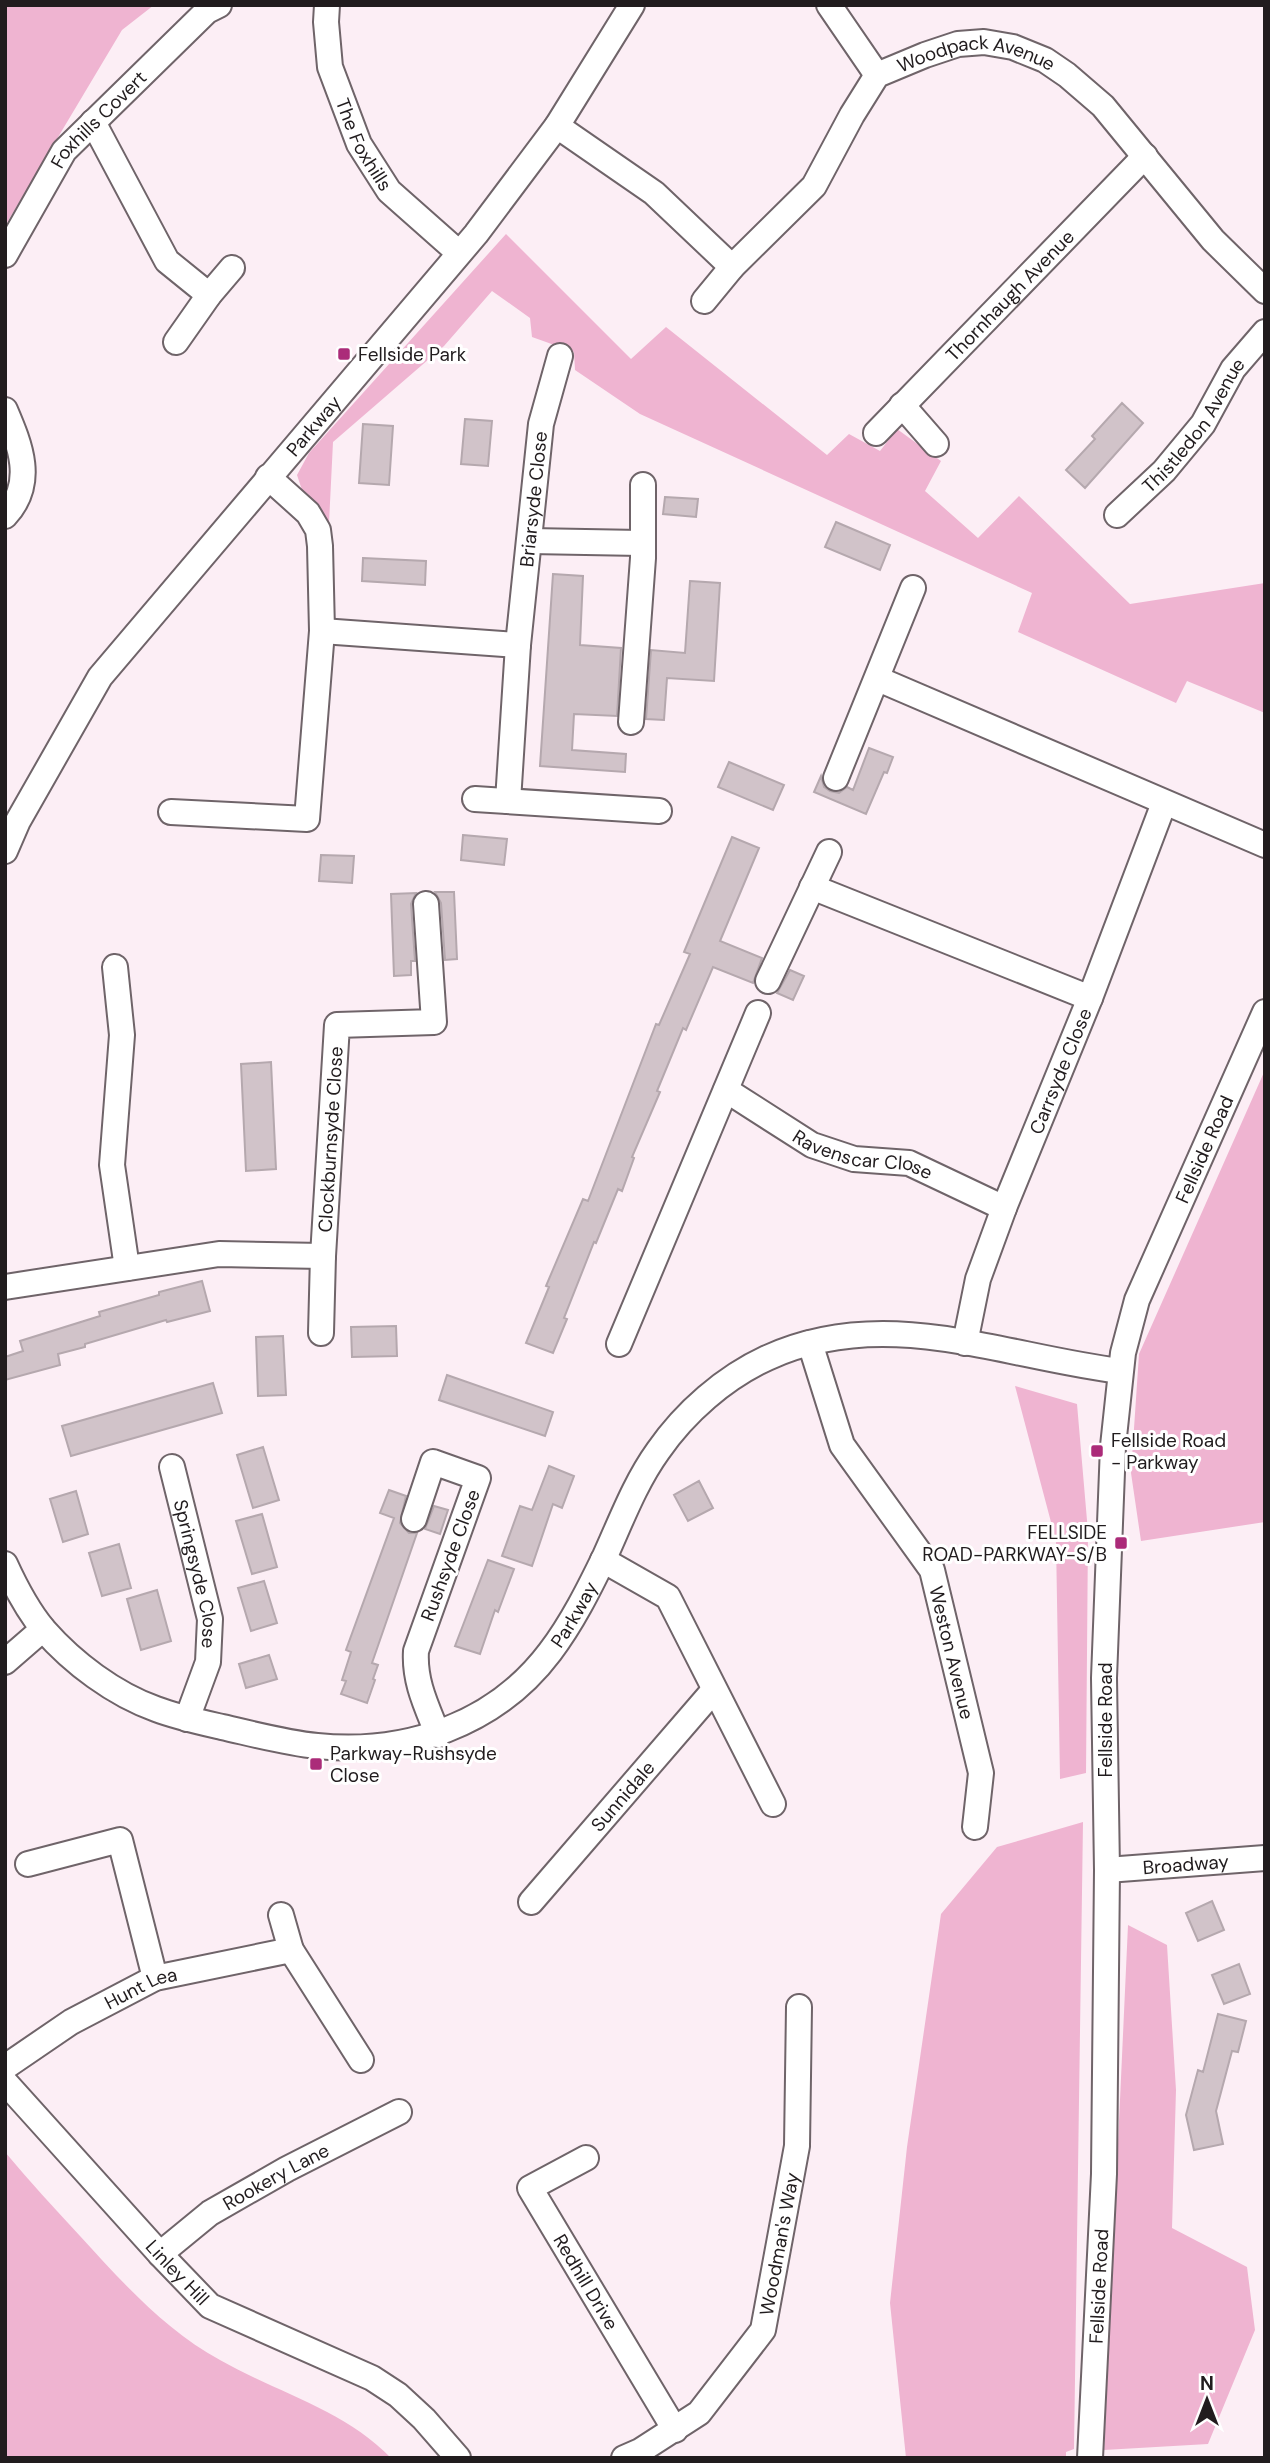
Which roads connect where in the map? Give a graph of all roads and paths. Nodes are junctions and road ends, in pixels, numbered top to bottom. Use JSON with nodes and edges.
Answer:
{"nodes":[{"id":1,"x":219,"y":5,"type":"edge"},
{"id":2,"x":327,"y":5,"type":"edge"},
{"id":3,"x":632,"y":5,"type":"edge"},
{"id":4,"x":829,"y":5,"type":"edge"},
{"id":5,"x":877,"y":75,"type":"junction"},
{"id":6,"x":93,"y":122,"type":"junction"},
{"id":7,"x":557,"y":126,"type":"junction"},
{"id":8,"x":1145,"y":156,"type":"junction"},
{"id":9,"x":459,"y":253,"type":"junction"},
{"id":10,"x":5,"y":255,"type":"edge"},
{"id":11,"x":732,"y":267,"type":"junction"},
{"id":12,"x":232,"y":268,"type":"dead end"},
{"id":13,"x":1265,"y":291,"type":"edge"},
{"id":14,"x":209,"y":295,"type":"junction"},
{"id":15,"x":704,"y":302,"type":"dead end"},
{"id":16,"x":1265,"y":332,"type":"edge"},
{"id":17,"x":176,"y":342,"type":"dead end"},
{"id":18,"x":560,"y":356,"type":"dead end"},
{"id":19,"x":902,"y":405,"type":"junction"},
{"id":20,"x":5,"y":410,"type":"edge"},
{"id":21,"x":876,"y":433,"type":"dead end"},
{"id":22,"x":936,"y":444,"type":"dead end"},
{"id":23,"x":268,"y":477,"type":"junction"},
{"id":24,"x":643,"y":485,"type":"dead end"},
{"id":25,"x":1117,"y":515,"type":"dead end"},
{"id":26,"x":5,"y":516,"type":"edge"},
{"id":27,"x":530,"y":541,"type":"junction"},
{"id":28,"x":642,"y":542,"type":"junction"},
{"id":29,"x":913,"y":588,"type":"dead end"},
{"id":30,"x":322,"y":631,"type":"junction"},
{"id":31,"x":518,"y":645,"type":"junction"},
{"id":32,"x":878,"y":679,"type":"junction"},
{"id":33,"x":631,"y":722,"type":"dead end"},
{"id":34,"x":836,"y":778,"type":"dead end"},
{"id":35,"x":475,"y":799,"type":"dead end"},
{"id":36,"x":508,"y":801,"type":"junction"},
{"id":37,"x":1164,"y":803,"type":"junction"},
{"id":38,"x":659,"y":811,"type":"dead end"},
{"id":39,"x":171,"y":812,"type":"dead end"},
{"id":40,"x":1265,"y":845,"type":"edge"},
{"id":41,"x":5,"y":850,"type":"edge"},
{"id":42,"x":828,"y":852,"type":"dead end"},
{"id":43,"x":812,"y":887,"type":"junction"},
{"id":44,"x":426,"y":904,"type":"dead end"},
{"id":45,"x":115,"y":967,"type":"dead end"},
{"id":46,"x":768,"y":981,"type":"dead end"},
{"id":47,"x":1090,"y":998,"type":"junction"},
{"id":48,"x":1265,"y":1012,"type":"edge"},
{"id":49,"x":758,"y":1013,"type":"dead end"},
{"id":50,"x":726,"y":1090,"type":"junction"},
{"id":51,"x":1004,"y":1208,"type":"junction"},
{"id":52,"x":323,"y":1256,"type":"junction"},
{"id":53,"x":127,"y":1268,"type":"junction"},
{"id":54,"x":5,"y":1287,"type":"edge"},
{"id":55,"x":321,"y":1333,"type":"dead end"},
{"id":56,"x":810,"y":1343,"type":"junction"},
{"id":57,"x":965,"y":1343,"type":"junction"},
{"id":58,"x":619,"y":1344,"type":"dead end"},
{"id":59,"x":1120,"y":1371,"type":"junction"},
{"id":60,"x":172,"y":1467,"type":"dead end"},
{"id":61,"x":414,"y":1519,"type":"dead end"},
{"id":62,"x":603,"y":1560,"type":"junction"},
{"id":63,"x":5,"y":1564,"type":"edge"},
{"id":64,"x":43,"y":1629,"type":"junction"},
{"id":65,"x":5,"y":1662,"type":"edge"},
{"id":66,"x":714,"y":1690,"type":"junction"},
{"id":67,"x":187,"y":1719,"type":"junction"},
{"id":68,"x":438,"y":1735,"type":"junction"},
{"id":69,"x":773,"y":1804,"type":"dead end"},
{"id":70,"x":975,"y":1827,"type":"dead end"},
{"id":71,"x":1265,"y":1858,"type":"edge"},
{"id":72,"x":28,"y":1864,"type":"dead end"},
{"id":73,"x":1107,"y":1870,"type":"junction"},
{"id":74,"x":531,"y":1902,"type":"dead end"},
{"id":75,"x":281,"y":1915,"type":"dead end"},
{"id":76,"x":291,"y":1950,"type":"junction"},
{"id":77,"x":155,"y":1978,"type":"junction"},
{"id":78,"x":799,"y":2007,"type":"dead end"},
{"id":79,"x":361,"y":2060,"type":"dead end"},
{"id":80,"x":5,"y":2067,"type":"edge"},
{"id":81,"x":5,"y":2082,"type":"edge"},
{"id":82,"x":400,"y":2112,"type":"dead end"},
{"id":83,"x":586,"y":2158,"type":"dead end"},
{"id":84,"x":160,"y":2254,"type":"junction"},
{"id":85,"x":675,"y":2430,"type":"junction"},
{"id":86,"x":458,"y":2458,"type":"edge"},
{"id":87,"x":624,"y":2458,"type":"edge"},
{"id":88,"x":1090,"y":2458,"type":"edge"}],
"edges":[{"from":1,"to":6,"type":"street","name":"Foxhills Covert"},
{"from":2,"to":9,"type":"street","name":"The Foxhills"},
{"from":3,"to":7,"type":"street","name":"Parkway"},
{"from":4,"to":5,"type":"street"},
{"from":5,"to":8,"type":"street","name":"Woodpack Avenue"},
{"from":5,"to":11,"type":"street","name":"Woodpack Avenue"},
{"from":6,"to":10,"type":"street","name":"Foxhills Covert"},
{"from":6,"to":14,"type":"street"},
{"from":7,"to":9,"type":"street","name":"Parkway"},
{"from":7,"to":11,"type":"street"},
{"from":8,"to":13,"type":"street","name":"Woodpack Avenue"},
{"from":8,"to":19,"type":"street","name":"Thornhaugh Avenue"},
{"from":9,"to":23,"type":"street","name":"Parkway"},
{"from":11,"to":15,"type":"street","name":"Woodpack Avenue"},
{"from":12,"to":14,"type":"street"},
{"from":14,"to":17,"type":"street"},
{"from":16,"to":25,"type":"street","name":"Thistledon Avenue"},
{"from":18,"to":27,"type":"street","name":"Briarsyde Close"},
{"from":19,"to":21,"type":"street","name":"Thornhaugh Avenue"},
{"from":19,"to":22,"type":"street"},
{"from":20,"to":26,"type":"street"},
{"from":23,"to":30,"type":"street"},
{"from":23,"to":41,"type":"street","name":"Parkway"},
{"from":24,"to":28,"type":"street"},
{"from":27,"to":28,"type":"street"},
{"from":27,"to":31,"type":"street","name":"Briarsyde Close"},
{"from":28,"to":33,"type":"street"},
{"from":29,"to":32,"type":"street"},
{"from":30,"to":31,"type":"street"},
{"from":30,"to":39,"type":"street"},
{"from":31,"to":36,"type":"street","name":"Briarsyde Close"},
{"from":32,"to":34,"type":"street"},
{"from":32,"to":37,"type":"street"},
{"from":35,"to":36,"type":"street"},
{"from":36,"to":38,"type":"street"},
{"from":37,"to":40,"type":"street"},
{"from":37,"to":47,"type":"street","name":"Carrsyde Close"},
{"from":42,"to":43,"type":"street"},
{"from":43,"to":46,"type":"street"},
{"from":43,"to":47,"type":"street"},
{"from":44,"to":52,"type":"street","name":"Clockburnsyde Close"},
{"from":45,"to":53,"type":"street"},
{"from":47,"to":51,"type":"street","name":"Carrsyde Close"},
{"from":48,"to":59,"type":"street","name":"Fellside Road"},
{"from":49,"to":50,"type":"street"},
{"from":50,"to":51,"type":"street","name":"Ravenscar Close"},
{"from":50,"to":58,"type":"street"},
{"from":51,"to":57,"type":"street","name":"Carrsyde Close"},
{"from":52,"to":53,"type":"street","name":"Clockburnsyde Close"},
{"from":52,"to":55,"type":"street","name":"Clockburnsyde Close"},
{"from":53,"to":54,"type":"street","name":"Clockburnsyde Close"},
{"from":56,"to":57,"type":"street","name":"Parkway"},
{"from":56,"to":62,"type":"street","name":"Parkway"},
{"from":56,"to":70,"type":"street","name":"Weston Avenue"},
{"from":57,"to":59,"type":"street","name":"Parkway"},
{"from":59,"to":73,"type":"street","name":"Fellside Road"},
{"from":60,"to":67,"type":"street","name":"Springsyde Close"},
{"from":61,"to":68,"type":"street","name":"Rushsyde Close"},
{"from":62,"to":66,"type":"street"},
{"from":62,"to":68,"type":"street","name":"Parkway"},
{"from":63,"to":64,"type":"street","name":"Parkway"},
{"from":64,"to":65,"type":"street"},
{"from":64,"to":67,"type":"street","name":"Parkway"},
{"from":66,"to":69,"type":"street"},
{"from":66,"to":74,"type":"street","name":"Sunnidale"},
{"from":67,"to":68,"type":"street","name":"Parkway"},
{"from":71,"to":73,"type":"street","name":"Broadway"},
{"from":72,"to":77,"type":"street"},
{"from":73,"to":88,"type":"street","name":"Fellside Road"},
{"from":75,"to":76,"type":"street"},
{"from":76,"to":77,"type":"street","name":"Hunt Lea"},
{"from":76,"to":79,"type":"street"},
{"from":77,"to":80,"type":"street","name":"Hunt Lea"},
{"from":78,"to":85,"type":"street","name":"Woodman's Way"},
{"from":81,"to":84,"type":"street","name":"Linley Hill"},
{"from":82,"to":84,"type":"street","name":"Rookery Lane"},
{"from":83,"to":85,"type":"street","name":"Redhill Drive"},
{"from":84,"to":86,"type":"street","name":"Linley Hill"},
{"from":85,"to":87,"type":"street","name":"Woodman's Way"}]}
